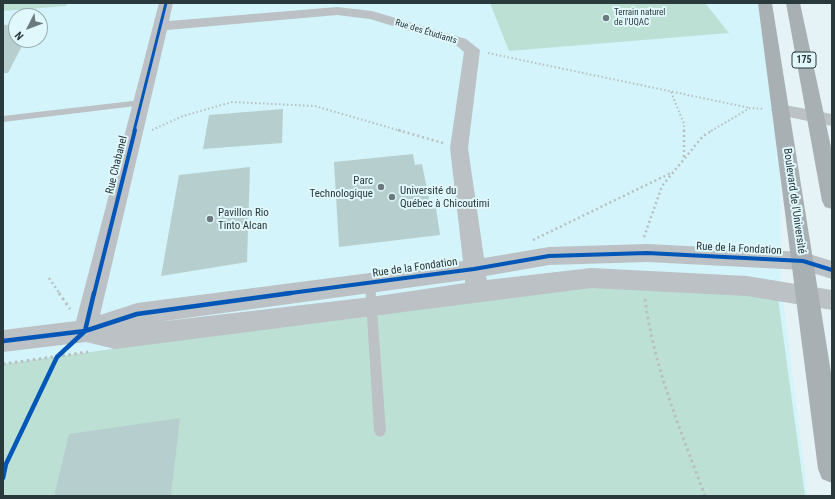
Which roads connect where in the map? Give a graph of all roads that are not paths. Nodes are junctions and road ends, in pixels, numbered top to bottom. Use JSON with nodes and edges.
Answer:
{"nodes":[{"id":1,"x":166,"y":3,"type":"edge"},
{"id":2,"x":765,"y":3,"type":"edge"},
{"id":3,"x":793,"y":3,"type":"edge"},
{"id":4,"x":160,"y":26,"type":"junction"},
{"id":5,"x":141,"y":103,"type":"junction"},
{"id":6,"x":780,"y":110,"type":"junction"},
{"id":7,"x":824,"y":118,"type":"edge"},
{"id":8,"x":3,"y":119,"type":"edge"},
{"id":9,"x":832,"y":201,"type":"edge"},
{"id":10,"x":802,"y":261,"type":"junction"},
{"id":11,"x":474,"y":269,"type":"junction"},
{"id":12,"x":832,"y":270,"type":"edge"},
{"id":13,"x":370,"y":283,"type":"junction"},
{"id":14,"x":478,"y":291,"type":"junction"},
{"id":15,"x":808,"y":297,"type":"junction"},
{"id":16,"x":832,"y":300,"type":"edge"},
{"id":17,"x":371,"y":307,"type":"junction"},
{"id":18,"x":3,"y":341,"type":"edge"},
{"id":19,"x":88,"y":342,"type":"junction"},
{"id":20,"x":380,"y":431,"type":"dead end"},
{"id":21,"x":832,"y":469,"type":"edge"}],
"edges":[{"from":1,"to":4,"type":"street","name":"Rue Chabanel"},
{"from":2,"to":6,"type":"main road","name":"Boulevard de l'Université"},
{"from":3,"to":7,"type":"main road","number":"175"},
{"from":4,"to":5,"type":"street","name":"Rue Chabanel"},
{"from":4,"to":11,"type":"street","name":"Rue des Étudiants"},
{"from":5,"to":8,"type":"lane"},
{"from":5,"to":19,"type":"street","name":"Rue Chabanel"},
{"from":6,"to":7,"type":"street"},
{"from":6,"to":10,"type":"main road","name":"Boulevard de l'Université"},
{"from":7,"to":9,"type":"main road","number":"175"},
{"from":10,"to":11,"type":"street","name":"Rue de la Fondation"},
{"from":10,"to":12,"type":"street","name":"Rue de la Fondation"},
{"from":10,"to":15,"type":"main road","name":"Boulevard de l'Université"},
{"from":11,"to":13,"type":"street","name":"Rue de la Fondation"},
{"from":11,"to":14,"type":"street"},
{"from":13,"to":17,"type":"lane"},
{"from":13,"to":19,"type":"street","name":"Rue de la Fondation"},
{"from":14,"to":15,"type":"street","name":"Rue de la Fondation"},
{"from":14,"to":17,"type":"street","name":"Rue de la Fondation"},
{"from":15,"to":16,"type":"street","name":"Rue de la Fondation"},
{"from":15,"to":21,"type":"main road","name":"Boulevard de l'Université"},
{"from":17,"to":19,"type":"street","name":"Rue de la Fondation"},
{"from":17,"to":20,"type":"lane"},
{"from":18,"to":19,"type":"street","name":"Rue de la Fondation"}]}
